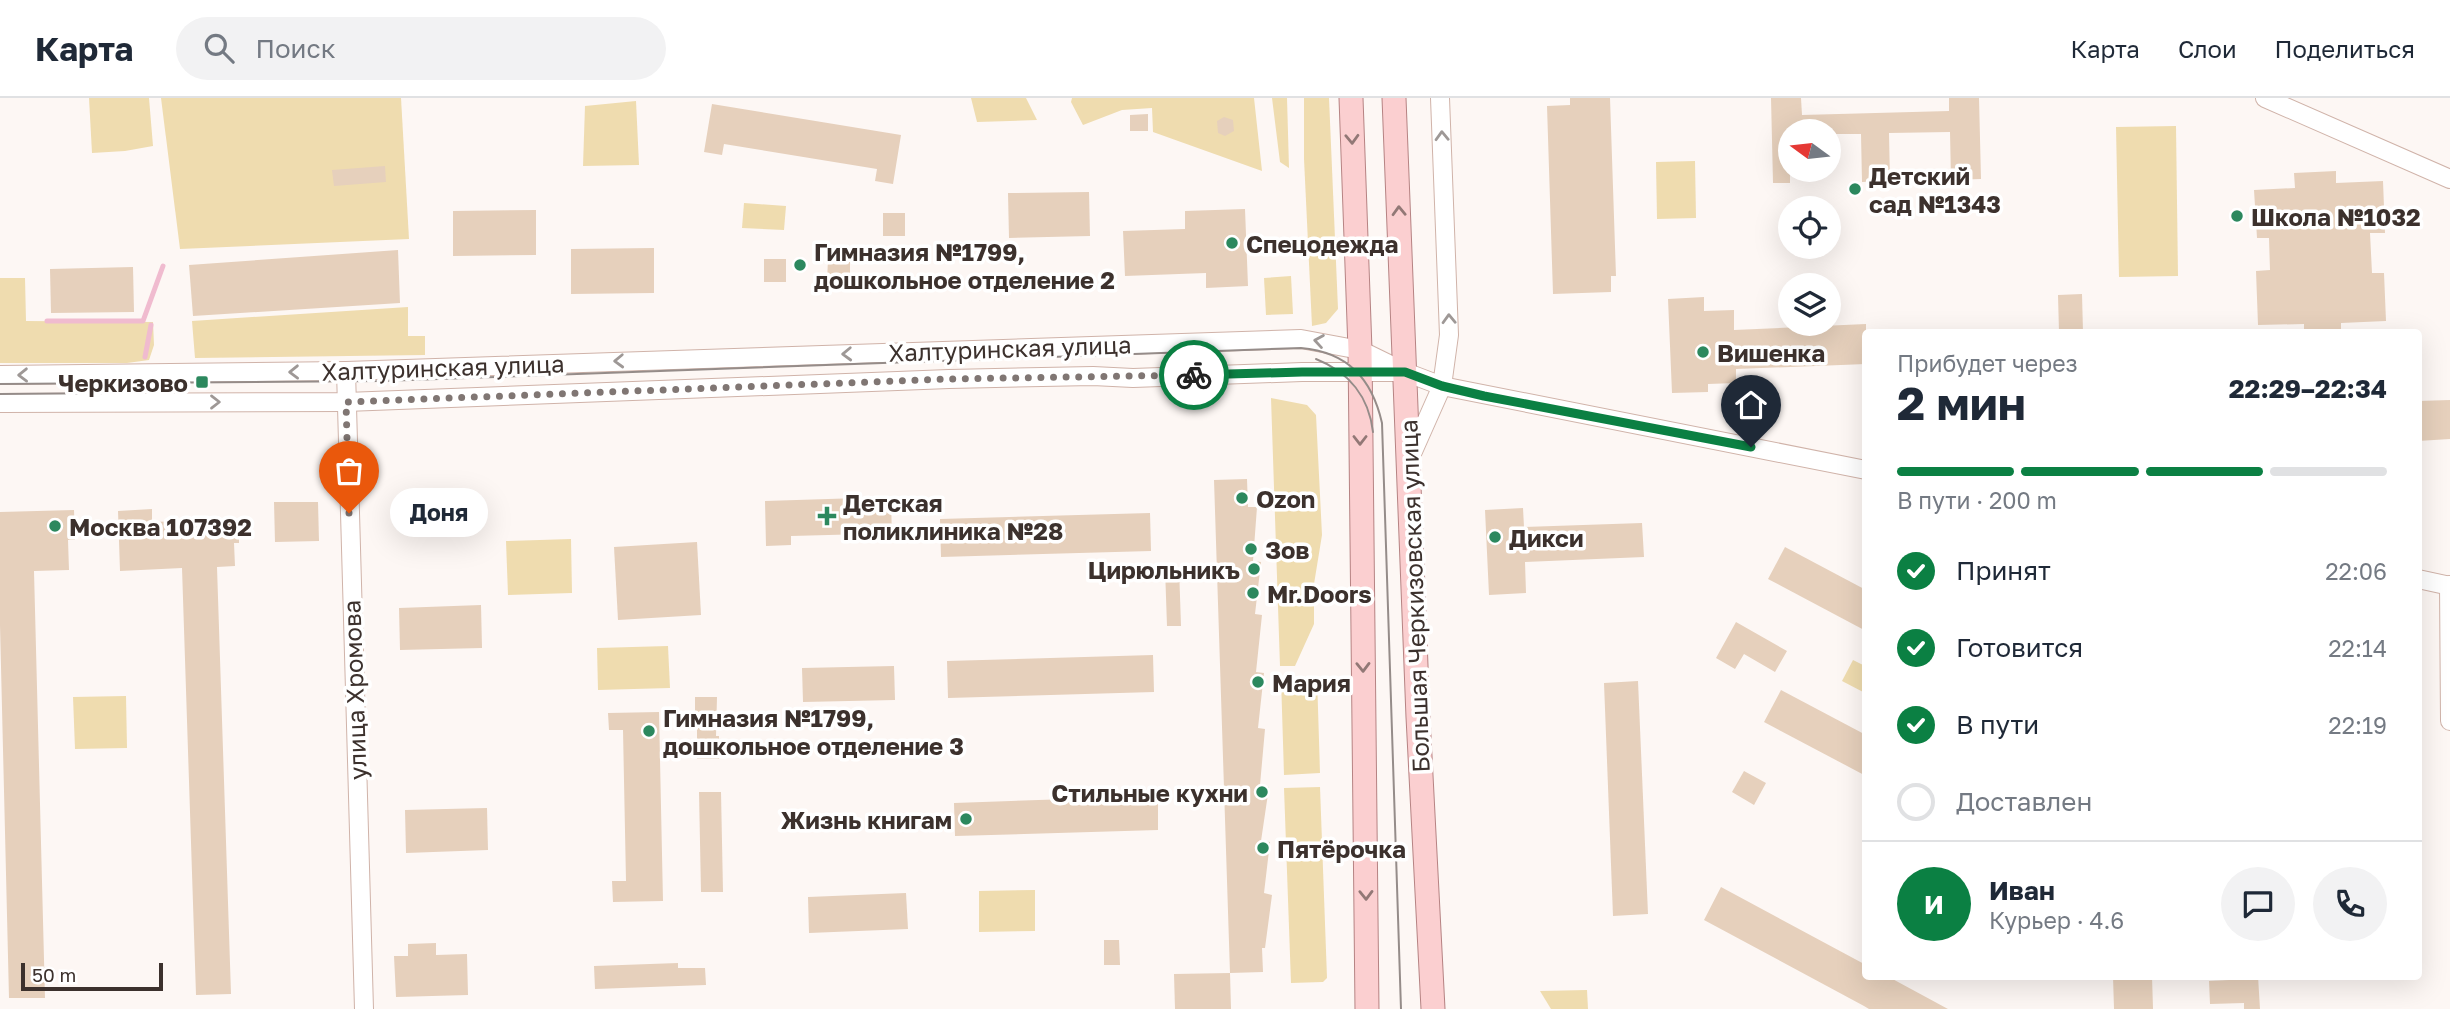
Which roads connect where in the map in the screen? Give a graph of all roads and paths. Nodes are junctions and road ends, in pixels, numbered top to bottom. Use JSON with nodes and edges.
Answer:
{"nodes":[{"id":1,"x":1351,"y":98,"type":"edge"},
{"id":2,"x":1394,"y":98,"type":"edge"},
{"id":3,"x":1440,"y":98,"type":"edge"},
{"id":4,"x":2265,"y":98,"type":"edge"},
{"id":5,"x":2450,"y":179,"type":"edge"},
{"id":6,"x":1360,"y":361,"type":"junction"},
{"id":7,"x":346,"y":371,"type":"junction"},
{"id":8,"x":1405,"y":372,"type":"junction"},
{"id":9,"x":0,"y":375,"type":"edge"},
{"id":10,"x":1442,"y":386,"type":"junction"},
{"id":11,"x":346,"y":402,"type":"junction"},
{"id":12,"x":0,"y":403,"type":"edge"},
{"id":13,"x":1409,"y":461,"type":"junction"},
{"id":14,"x":1862,"y":469,"type":"edge"},
{"id":15,"x":2422,"y":580,"type":"edge"},
{"id":16,"x":2450,"y":585,"type":"edge"},
{"id":17,"x":2450,"y":721,"type":"edge"},
{"id":18,"x":364,"y":1009,"type":"edge"},
{"id":19,"x":1367,"y":1009,"type":"edge"},
{"id":20,"x":1433,"y":1009,"type":"edge"}],
"edges":[{"from":1,"to":6,"type":"main road","name":"Большая Черкизовская улица","one_way":true},
{"from":8,"to":2,"type":"main road","name":"Большая Черкизовская улица","one_way":true},
{"from":10,"to":3,"type":"street","one_way":true},
{"from":4,"to":5,"type":"street"},
{"from":6,"to":7,"type":"street","name":"Халтуринская улица","one_way":true},
{"from":6,"to":8,"type":"street","name":"Халтуринская улица"},
{"from":6,"to":11,"type":"street","name":"Халтуринская улица"},
{"from":6,"to":19,"type":"main road","name":"Большая Черкизовская улица","one_way":true},
{"from":7,"to":9,"type":"street","name":"Халтуринская улица","one_way":true},
{"from":7,"to":11,"type":"street","name":"улица Хромова"},
{"from":8,"to":10,"type":"street"},
{"from":8,"to":13,"type":"main road","name":"Большая Черкизовская улица"},
{"from":10,"to":13,"type":"street"},
{"from":10,"to":14,"type":"street"},
{"from":12,"to":11,"type":"street","name":"Халтуринская улица","one_way":true},
{"from":11,"to":18,"type":"street","name":"улица Хромова"},
{"from":13,"to":20,"type":"main road","name":"Большая Черкизовская улица"},
{"from":15,"to":16,"type":"street"},
{"from":16,"to":17,"type":"street"}]}
